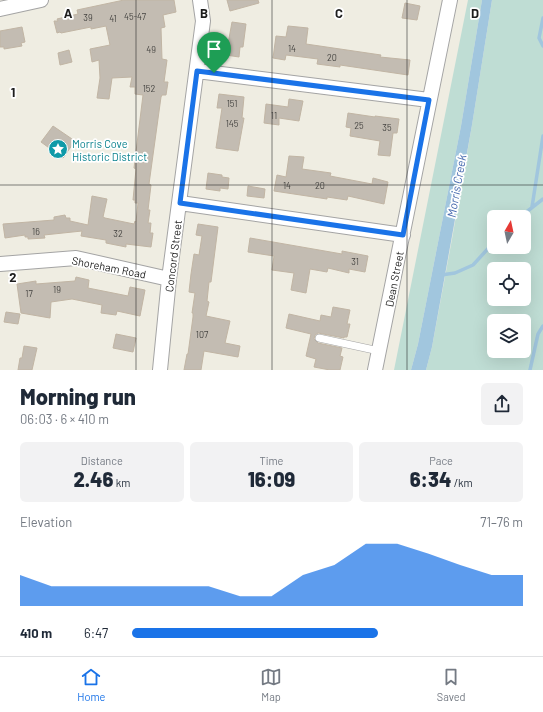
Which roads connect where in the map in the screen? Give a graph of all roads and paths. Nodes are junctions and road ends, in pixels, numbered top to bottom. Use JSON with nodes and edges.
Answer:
{"nodes":[{"id":1,"x":41,"y":0,"type":"edge"},
{"id":2,"x":200,"y":0,"type":"edge"},
{"id":3,"x":450,"y":0,"type":"edge"},
{"id":4,"x":0,"y":9,"type":"edge"},
{"id":5,"x":197,"y":71,"type":"junction"},
{"id":6,"x":429,"y":100,"type":"junction"},
{"id":7,"x":180,"y":203,"type":"junction"},
{"id":8,"x":403,"y":235,"type":"junction"},
{"id":9,"x":0,"y":264,"type":"edge"},
{"id":10,"x":169,"y":279,"type":"junction"},
{"id":11,"x":319,"y":338,"type":"dead end"},
{"id":12,"x":379,"y":351,"type":"junction"},
{"id":13,"x":160,"y":370,"type":"edge"},
{"id":14,"x":376,"y":370,"type":"edge"}],
"edges":[{"from":1,"to":4,"type":"street"},
{"from":2,"to":5,"type":"street","name":"Concord Street"},
{"from":3,"to":6,"type":"street","name":"Dean Street"},
{"from":5,"to":6,"type":"street"},
{"from":5,"to":7,"type":"street","name":"Concord Street"},
{"from":6,"to":8,"type":"street","name":"Dean Street"},
{"from":7,"to":8,"type":"street"},
{"from":7,"to":10,"type":"street","name":"Concord Street"},
{"from":8,"to":12,"type":"street","name":"Dean Street"},
{"from":9,"to":10,"type":"street","name":"Shoreham Road"},
{"from":10,"to":13,"type":"street","name":"Concord Street"},
{"from":11,"to":12,"type":"lane"},
{"from":12,"to":14,"type":"street","name":"Dean Street"}]}
